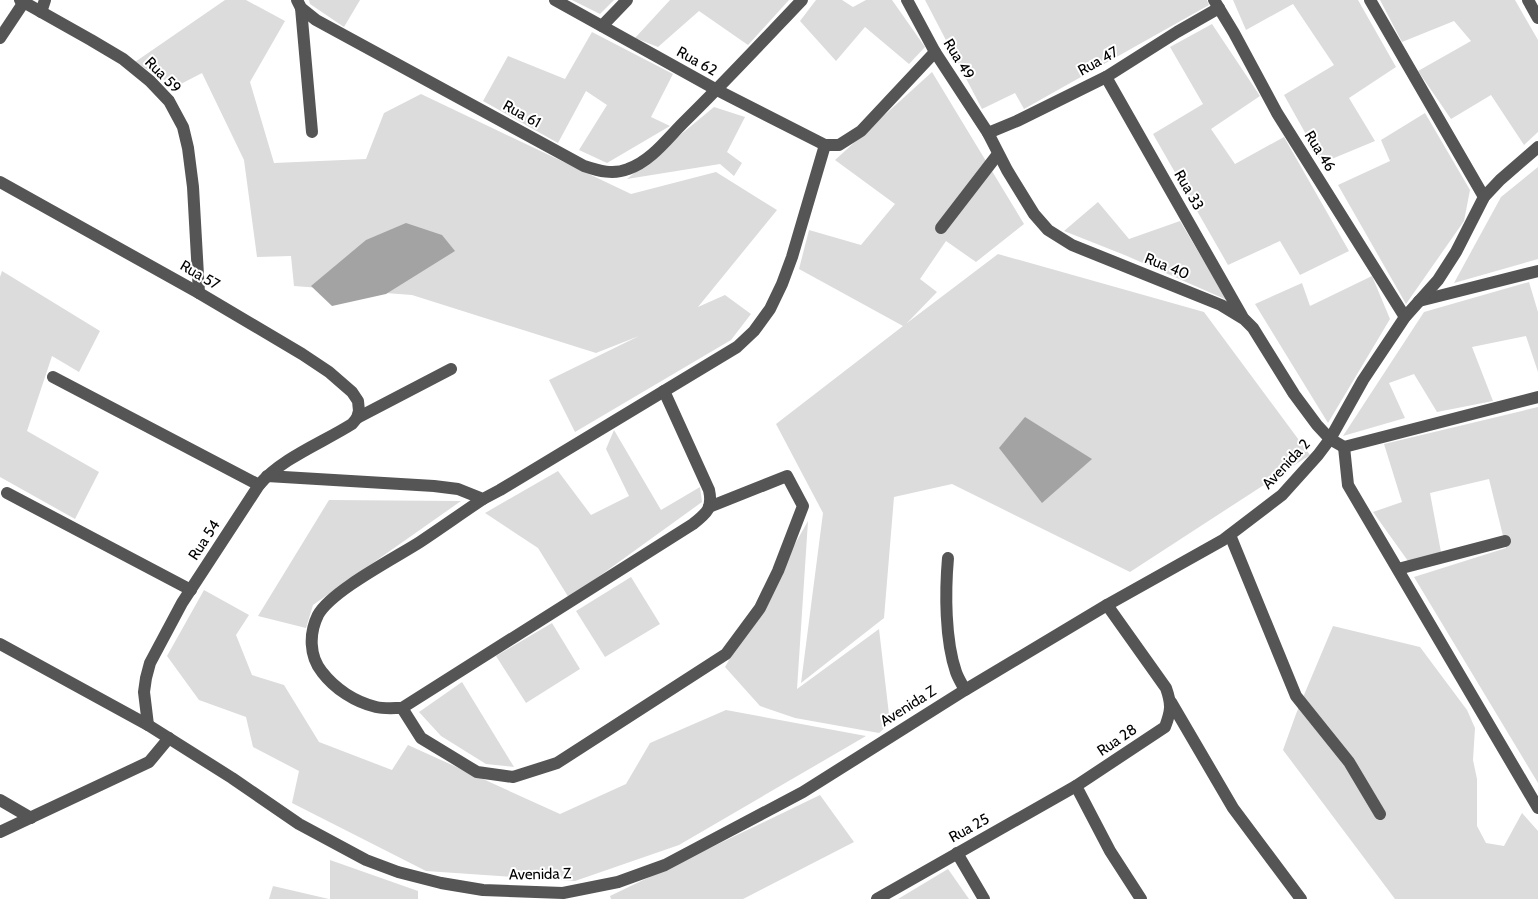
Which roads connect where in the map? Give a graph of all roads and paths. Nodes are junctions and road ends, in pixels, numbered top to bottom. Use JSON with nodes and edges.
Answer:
{"nodes":[{"id":1,"x":288,"y":0,"type":"edge"},
{"id":2,"x":555,"y":0,"type":"edge"},
{"id":3,"x":626,"y":0,"type":"edge"},
{"id":4,"x":802,"y":0,"type":"edge"},
{"id":5,"x":907,"y":0,"type":"edge"},
{"id":6,"x":1370,"y":0,"type":"edge"},
{"id":7,"x":1528,"y":0,"type":"edge"},
{"id":8,"x":22,"y":1,"type":"edge"},
{"id":9,"x":299,"y":4,"type":"edge"},
{"id":10,"x":1216,"y":4,"type":"edge"},
{"id":11,"x":43,"y":6,"type":"edge"},
{"id":12,"x":1538,"y":18,"type":"edge"},
{"id":13,"x":602,"y":26,"type":"junction"},
{"id":14,"x":0,"y":38,"type":"edge"},
{"id":15,"x":936,"y":52,"type":"junction"},
{"id":16,"x":1106,"y":77,"type":"junction"},
{"id":17,"x":717,"y":90,"type":"junction"},
{"id":18,"x":312,"y":132,"type":"dead end"},
{"id":19,"x":988,"y":133,"type":"junction"},
{"id":20,"x":825,"y":145,"type":"junction"},
{"id":21,"x":1538,"y":147,"type":"edge"},
{"id":22,"x":998,"y":154,"type":"junction"},
{"id":23,"x":0,"y":182,"type":"edge"},
{"id":24,"x":1484,"y":197,"type":"junction"},
{"id":25,"x":942,"y":228,"type":"dead end"},
{"id":26,"x":1538,"y":271,"type":"edge"},
{"id":27,"x":199,"y":293,"type":"junction"},
{"id":28,"x":1419,"y":301,"type":"junction"},
{"id":29,"x":1405,"y":316,"type":"junction"},
{"id":30,"x":1244,"y":319,"type":"junction"},
{"id":31,"x":451,"y":369,"type":"dead end"},
{"id":32,"x":53,"y":377,"type":"dead end"},
{"id":33,"x":664,"y":391,"type":"junction"},
{"id":34,"x":1538,"y":397,"type":"edge"},
{"id":35,"x":357,"y":418,"type":"junction"},
{"id":36,"x":1330,"y":439,"type":"junction"},
{"id":37,"x":1344,"y":447,"type":"junction"},
{"id":38,"x":263,"y":481,"type":"junction"},
{"id":39,"x":7,"y":493,"type":"dead end"},
{"id":40,"x":483,"y":499,"type":"junction"},
{"id":41,"x":709,"y":507,"type":"junction"},
{"id":42,"x":1230,"y":535,"type":"junction"},
{"id":43,"x":1505,"y":541,"type":"dead end"},
{"id":44,"x":948,"y":558,"type":"dead end"},
{"id":45,"x":1398,"y":569,"type":"junction"},
{"id":46,"x":191,"y":590,"type":"junction"},
{"id":47,"x":1107,"y":605,"type":"junction"},
{"id":48,"x":0,"y":644,"type":"edge"},
{"id":49,"x":960,"y":693,"type":"junction"},
{"id":50,"x":1171,"y":702,"type":"junction"},
{"id":51,"x":402,"y":708,"type":"junction"},
{"id":52,"x":148,"y":725,"type":"junction"},
{"id":53,"x":169,"y":738,"type":"junction"},
{"id":54,"x":1076,"y":786,"type":"junction"},
{"id":55,"x":0,"y":800,"type":"edge"},
{"id":56,"x":1538,"y":808,"type":"edge"},
{"id":57,"x":1380,"y":814,"type":"dead end"},
{"id":58,"x":31,"y":818,"type":"junction"},
{"id":59,"x":0,"y":832,"type":"edge"},
{"id":60,"x":957,"y":853,"type":"junction"},
{"id":61,"x":878,"y":899,"type":"edge"},
{"id":62,"x":984,"y":899,"type":"edge"},
{"id":63,"x":1141,"y":899,"type":"edge"},
{"id":64,"x":1301,"y":899,"type":"edge"}],
"edges":[{"from":1,"to":9,"type":"street","name":"Rua 61"},
{"from":2,"to":13,"type":"street","name":"Rua 62"},
{"from":3,"to":13,"type":"street"},
{"from":4,"to":17,"type":"street","name":"Rua 61"},
{"from":5,"to":15,"type":"street","name":"Rua 49"},
{"from":6,"to":24,"type":"street"},
{"from":7,"to":12,"type":"street"},
{"from":8,"to":11,"type":"street","name":"Rua 59"},
{"from":8,"to":14,"type":"street"},
{"from":9,"to":17,"type":"street","name":"Rua 61"},
{"from":9,"to":18,"type":"street"},
{"from":10,"to":16,"type":"street","name":"Rua 47"},
{"from":10,"to":29,"type":"street","name":"Rua 46"},
{"from":11,"to":27,"type":"street","name":"Rua 59"},
{"from":13,"to":17,"type":"street","name":"Rua 62"},
{"from":15,"to":19,"type":"street","name":"Rua 49"},
{"from":15,"to":20,"type":"street"},
{"from":16,"to":19,"type":"street","name":"Rua 47"},
{"from":16,"to":30,"type":"street","name":"Rua 33"},
{"from":17,"to":20,"type":"street","name":"Rua 62"},
{"from":19,"to":22,"type":"street","name":"Rua 40"},
{"from":20,"to":33,"type":"street"},
{"from":21,"to":24,"type":"street","name":"Avenida 2"},
{"from":22,"to":25,"type":"street"},
{"from":22,"to":30,"type":"street","name":"Rua 40"},
{"from":23,"to":27,"type":"street","name":"Rua 57"},
{"from":24,"to":28,"type":"street","name":"Avenida 2"},
{"from":26,"to":28,"type":"street"},
{"from":27,"to":35,"type":"street","name":"Rua 57"},
{"from":28,"to":29,"type":"street","name":"Avenida 2"},
{"from":29,"to":36,"type":"street","name":"Avenida 2"},
{"from":30,"to":36,"type":"street","name":"Rua 40"},
{"from":31,"to":35,"type":"street","name":"Rua 54"},
{"from":32,"to":38,"type":"street"},
{"from":33,"to":40,"type":"street"},
{"from":33,"to":41,"type":"street"},
{"from":34,"to":37,"type":"street"},
{"from":35,"to":38,"type":"street","name":"Rua 54"},
{"from":36,"to":37,"type":"street","name":"Rua 40"},
{"from":36,"to":42,"type":"street","name":"Avenida 2"},
{"from":37,"to":45,"type":"street"},
{"from":38,"to":40,"type":"street"},
{"from":38,"to":46,"type":"street","name":"Rua 54"},
{"from":39,"to":46,"type":"street"},
{"from":40,"to":51,"type":"street"},
{"from":41,"to":51,"type":"street"},
{"from":41,"to":51,"type":"street"},
{"from":42,"to":47,"type":"street","name":"Avenida 2"},
{"from":42,"to":57,"type":"street"},
{"from":43,"to":45,"type":"street"},
{"from":44,"to":49,"type":"street"},
{"from":45,"to":56,"type":"street"},
{"from":46,"to":52,"type":"street","name":"Rua 54"},
{"from":47,"to":49,"type":"street","name":"Avenida 2"},
{"from":47,"to":50,"type":"street"},
{"from":48,"to":52,"type":"street","name":"Avenida Z"},
{"from":49,"to":53,"type":"street","name":"Avenida Z"},
{"from":50,"to":54,"type":"street","name":"Rua 28"},
{"from":50,"to":64,"type":"street"},
{"from":52,"to":53,"type":"street","name":"Avenida Z"},
{"from":53,"to":58,"type":"street"},
{"from":54,"to":60,"type":"street","name":"Rua 25"},
{"from":54,"to":63,"type":"street"},
{"from":55,"to":58,"type":"street"},
{"from":58,"to":59,"type":"street"},
{"from":60,"to":61,"type":"street","name":"Rua 25"},
{"from":60,"to":62,"type":"street"}]}
